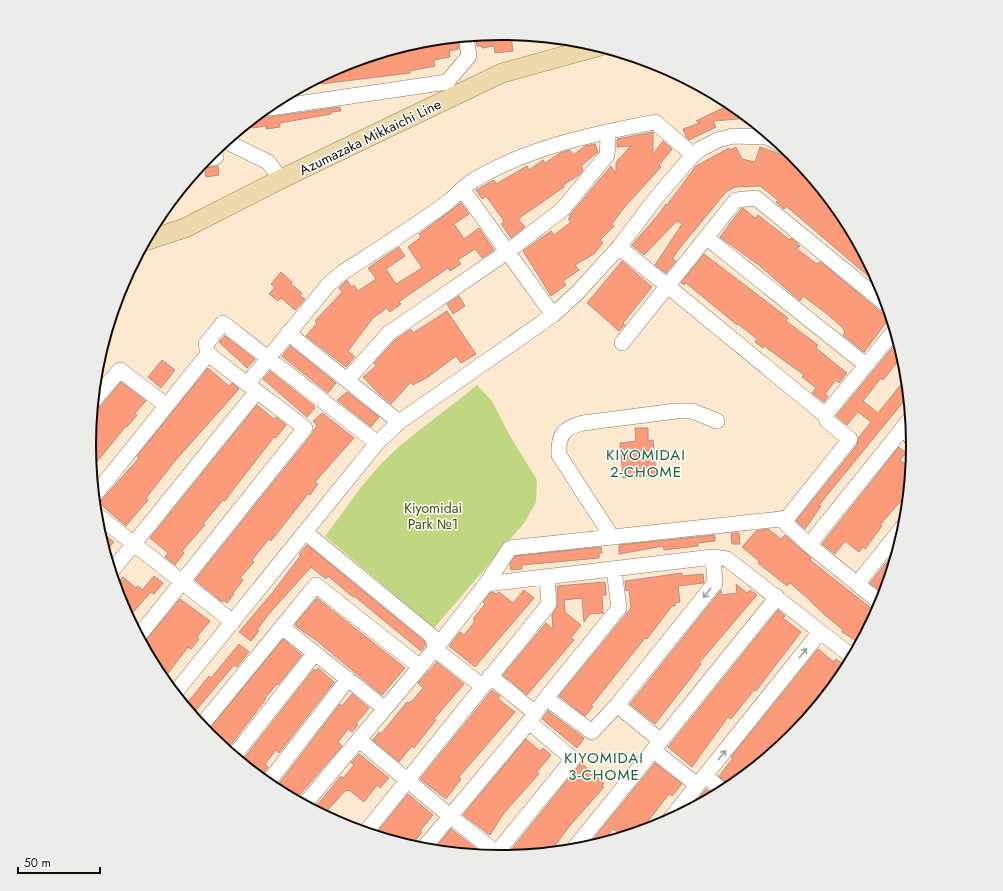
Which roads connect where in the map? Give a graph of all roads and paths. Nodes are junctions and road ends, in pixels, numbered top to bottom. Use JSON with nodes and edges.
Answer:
{"nodes":[{"id":1,"x":467,"y":42,"type":"edge"},
{"id":2,"x":587,"y":50,"type":"edge"},
{"id":3,"x":278,"y":107,"type":"edge"},
{"id":4,"x":606,"y":132,"type":"junction"},
{"id":5,"x":762,"y":135,"type":"edge"},
{"id":6,"x":231,"y":144,"type":"edge"},
{"id":7,"x":692,"y":155,"type":"junction"},
{"id":8,"x":281,"y":179,"type":"junction"},
{"id":9,"x":463,"y":190,"type":"junction"},
{"id":10,"x":153,"y":238,"type":"edge"},
{"id":11,"x":707,"y":238,"type":"junction"},
{"id":12,"x":619,"y":247,"type":"junction"},
{"id":13,"x":507,"y":252,"type":"junction"},
{"id":14,"x":669,"y":285,"type":"junction"},
{"id":15,"x":879,"y":299,"type":"edge"},
{"id":16,"x":553,"y":315,"type":"junction"},
{"id":17,"x":288,"y":333,"type":"junction"},
{"id":18,"x":891,"y":335,"type":"edge"},
{"id":19,"x":622,"y":343,"type":"dead end"},
{"id":20,"x":208,"y":354,"type":"junction"},
{"id":21,"x":268,"y":358,"type":"junction"},
{"id":22,"x":866,"y":365,"type":"junction"},
{"id":23,"x":348,"y":379,"type":"junction"},
{"id":24,"x":252,"y":387,"type":"junction"},
{"id":25,"x":99,"y":394,"type":"edge"},
{"id":26,"x":166,"y":405,"type":"junction"},
{"id":27,"x":825,"y":415,"type":"junction"},
{"id":28,"x":717,"y":421,"type":"dead end"},
{"id":29,"x":399,"y":422,"type":"junction"},
{"id":30,"x":906,"y":424,"type":"edge"},
{"id":31,"x":377,"y":443,"type":"junction"},
{"id":32,"x":98,"y":490,"type":"edge"},
{"id":33,"x":103,"y":519,"type":"edge"},
{"id":34,"x":781,"y":519,"type":"junction"},
{"id":35,"x":305,"y":532,"type":"junction"},
{"id":36,"x":897,"y":535,"type":"edge"},
{"id":37,"x":612,"y":537,"type":"junction"},
{"id":38,"x":133,"y":543,"type":"junction"},
{"id":39,"x":809,"y":545,"type":"junction"},
{"id":40,"x":713,"y":557,"type":"junction"},
{"id":41,"x":115,"y":567,"type":"edge"},
{"id":42,"x":614,"y":570,"type":"junction"},
{"id":43,"x":547,"y":578,"type":"junction"},
{"id":44,"x":182,"y":582,"type":"junction"},
{"id":45,"x":486,"y":584,"type":"junction"},
{"id":46,"x":857,"y":584,"type":"junction"},
{"id":47,"x":778,"y":597,"type":"junction"},
{"id":48,"x":877,"y":600,"type":"edge"},
{"id":49,"x":232,"y":622,"type":"junction"},
{"id":50,"x":282,"y":627,"type":"junction"},
{"id":51,"x":142,"y":632,"type":"edge"},
{"id":52,"x":820,"y":632,"type":"junction"},
{"id":53,"x":435,"y":649,"type":"junction"},
{"id":54,"x":315,"y":653,"type":"junction"},
{"id":55,"x":849,"y":654,"type":"edge"},
{"id":56,"x":420,"y":667,"type":"junction"},
{"id":57,"x":348,"y":679,"type":"junction"},
{"id":58,"x":486,"y":681,"type":"junction"},
{"id":59,"x":178,"y":689,"type":"edge"},
{"id":60,"x":546,"y":698,"type":"junction"},
{"id":61,"x":617,"y":705,"type":"junction"},
{"id":62,"x":384,"y":708,"type":"junction"},
{"id":63,"x":532,"y":717,"type":"junction"},
{"id":64,"x":204,"y":721,"type":"edge"},
{"id":65,"x":359,"y":740,"type":"junction"},
{"id":66,"x":657,"y":745,"type":"junction"},
{"id":67,"x":237,"y":753,"type":"edge"},
{"id":68,"x":271,"y":779,"type":"edge"},
{"id":69,"x":702,"y":780,"type":"junction"},
{"id":70,"x":406,"y":781,"type":"junction"},
{"id":71,"x":718,"y":789,"type":"edge"},
{"id":72,"x":307,"y":801,"type":"edge"},
{"id":73,"x":677,"y":811,"type":"edge"},
{"id":74,"x":450,"y":816,"type":"junction"},
{"id":75,"x":369,"y":828,"type":"edge"},
{"id":76,"x":427,"y":844,"type":"edge"},
{"id":77,"x":578,"y":844,"type":"edge"},
{"id":78,"x":492,"y":851,"type":"edge"},
{"id":79,"x":502,"y":851,"type":"edge"}],
"edges":[{"from":1,"to":3,"type":"street"},
{"from":2,"to":8,"type":"main road","name":"Azumazaka Mikkaichi Line"},
{"from":4,"to":7,"type":"street"},
{"from":4,"to":9,"type":"street"},
{"from":4,"to":13,"type":"street"},
{"from":5,"to":7,"type":"street"},
{"from":6,"to":8,"type":"street"},
{"from":7,"to":12,"type":"street"},
{"from":8,"to":10,"type":"main road","name":"Azumazaka Mikkaichi Line"},
{"from":9,"to":13,"type":"street"},
{"from":9,"to":17,"type":"street"},
{"from":11,"to":14,"type":"street"},
{"from":11,"to":15,"type":"street"},
{"from":11,"to":22,"type":"street"},
{"from":12,"to":14,"type":"street"},
{"from":12,"to":16,"type":"street"},
{"from":13,"to":16,"type":"street"},
{"from":13,"to":23,"type":"street"},
{"from":14,"to":19,"type":"street"},
{"from":14,"to":27,"type":"street"},
{"from":16,"to":29,"type":"street"},
{"from":17,"to":21,"type":"street"},
{"from":17,"to":23,"type":"street"},
{"from":18,"to":22,"type":"street"},
{"from":20,"to":21,"type":"street"},
{"from":20,"to":24,"type":"street"},
{"from":20,"to":26,"type":"street"},
{"from":21,"to":24,"type":"street"},
{"from":21,"to":31,"type":"street"},
{"from":22,"to":27,"type":"street"},
{"from":23,"to":29,"type":"street"},
{"from":24,"to":38,"type":"street"},
{"from":24,"to":44,"type":"street"},
{"from":25,"to":26,"type":"street"},
{"from":26,"to":32,"type":"street"},
{"from":27,"to":34,"type":"street"},
{"from":28,"to":37,"type":"street"},
{"from":29,"to":31,"type":"street"},
{"from":30,"to":39,"type":"street"},
{"from":31,"to":35,"type":"street"},
{"from":33,"to":38,"type":"street"},
{"from":34,"to":37,"type":"street"},
{"from":34,"to":39,"type":"street"},
{"from":35,"to":49,"type":"street"},
{"from":35,"to":53,"type":"street"},
{"from":36,"to":46,"type":"street"},
{"from":37,"to":45,"type":"street"},
{"from":38,"to":41,"type":"street"},
{"from":38,"to":44,"type":"street"},
{"from":39,"to":46,"type":"street"},
{"from":40,"to":42,"type":"street"},
{"from":40,"to":47,"type":"street"},
{"from":40,"to":61,"type":"street","one_way":true},
{"from":42,"to":43,"type":"street"},
{"from":42,"to":60,"type":"street"},
{"from":43,"to":45,"type":"street"},
{"from":43,"to":58,"type":"street"},
{"from":44,"to":49,"type":"street"},
{"from":44,"to":51,"type":"street"},
{"from":45,"to":53,"type":"street"},
{"from":46,"to":48,"type":"street"},
{"from":47,"to":52,"type":"street"},
{"from":47,"to":66,"type":"street"},
{"from":49,"to":59,"type":"street"},
{"from":50,"to":54,"type":"street"},
{"from":50,"to":56,"type":"street"},
{"from":50,"to":64,"type":"street"},
{"from":52,"to":55,"type":"street"},
{"from":69,"to":52,"type":"street","one_way":true},
{"from":53,"to":56,"type":"street"},
{"from":53,"to":58,"type":"street"},
{"from":54,"to":57,"type":"street"},
{"from":54,"to":67,"type":"street"},
{"from":56,"to":62,"type":"street"},
{"from":57,"to":62,"type":"street"},
{"from":57,"to":68,"type":"street"},
{"from":58,"to":63,"type":"street"},
{"from":58,"to":70,"type":"street"},
{"from":60,"to":61,"type":"street"},
{"from":60,"to":63,"type":"street"},
{"from":61,"to":66,"type":"street"},
{"from":62,"to":65,"type":"street"},
{"from":63,"to":74,"type":"street"},
{"from":63,"to":79,"type":"street"},
{"from":65,"to":70,"type":"street"},
{"from":65,"to":72,"type":"street"},
{"from":66,"to":69,"type":"street"},
{"from":66,"to":77,"type":"street"},
{"from":69,"to":71,"type":"street"},
{"from":69,"to":73,"type":"street"},
{"from":70,"to":74,"type":"street"},
{"from":70,"to":75,"type":"street"},
{"from":74,"to":76,"type":"street"},
{"from":74,"to":78,"type":"street"}]}
